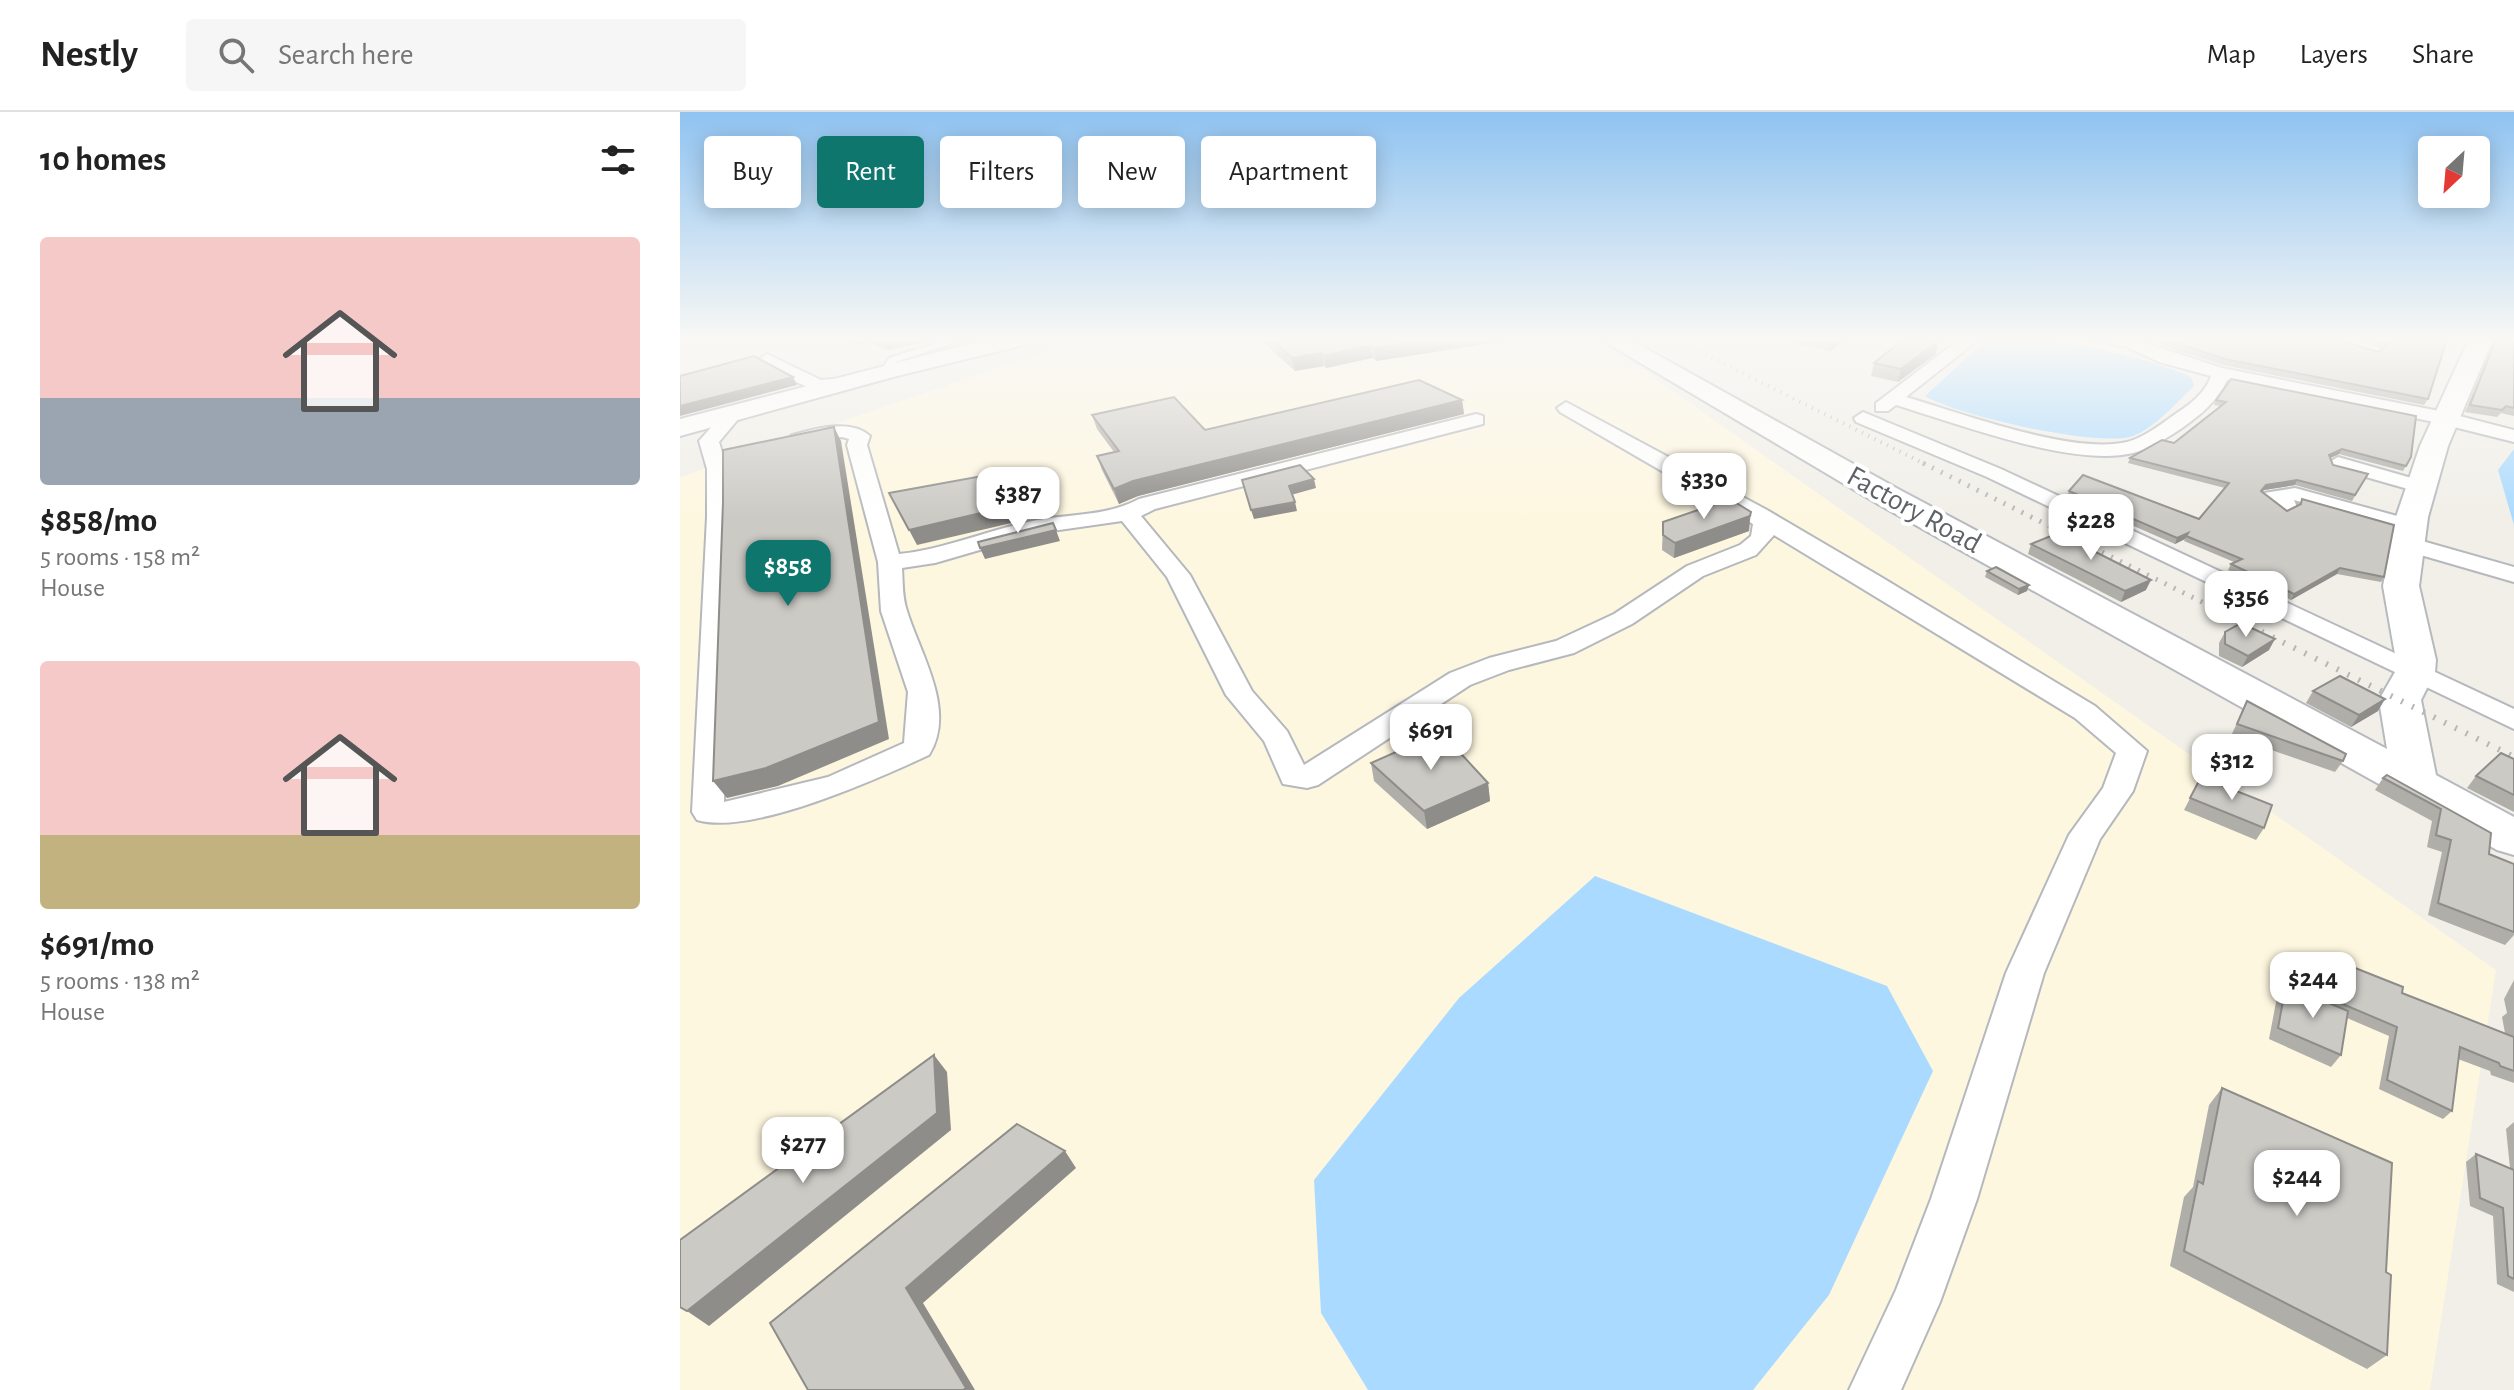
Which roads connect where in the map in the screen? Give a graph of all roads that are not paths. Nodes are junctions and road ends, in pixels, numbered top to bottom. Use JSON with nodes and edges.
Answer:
{"nodes":[{"id":1,"x":785,"y":399,"type":"edge"},
{"id":2,"x":1716,"y":399,"type":"edge"},
{"id":3,"x":2204,"y":399,"type":"edge"},
{"id":4,"x":2342,"y":399,"type":"edge"},
{"id":5,"x":2454,"y":399,"type":"edge"},
{"id":6,"x":1897,"y":400,"type":"joint"},
{"id":7,"x":1566,"y":408,"type":"dead end"},
{"id":8,"x":735,"y":412,"type":"junction"},
{"id":9,"x":1476,"y":420,"type":"dead end"},
{"id":10,"x":2444,"y":420,"type":"junction"},
{"id":11,"x":680,"y":428,"type":"edge"},
{"id":12,"x":2514,"y":436,"type":"edge"},
{"id":13,"x":2033,"y":437,"type":"junction"},
{"id":14,"x":772,"y":446,"type":"edge"},
{"id":15,"x":2338,"y":463,"type":"edge"},
{"id":16,"x":1994,"y":473,"type":"junction"},
{"id":17,"x":2422,"y":487,"type":"junction"},
{"id":18,"x":2286,"y":507,"type":"edge"},
{"id":19,"x":1128,"y":514,"type":"junction"},
{"id":20,"x":1759,"y":515,"type":"junction"},
{"id":21,"x":2409,"y":536,"type":"junction"},
{"id":22,"x":890,"y":562,"type":"junction"},
{"id":23,"x":2514,"y":575,"type":"edge"},
{"id":24,"x":2415,"y":672,"type":"junction"},
{"id":25,"x":2514,"y":720,"type":"edge"},
{"id":26,"x":2415,"y":782,"type":"junction"},
{"id":27,"x":2514,"y":838,"type":"edge"},
{"id":28,"x":1875,"y":1390,"type":"edge"}],
"edges":[{"from":1,"to":8,"type":"main road"},
{"from":2,"to":26,"type":"main road","name":"Factory Road"},
{"from":3,"to":13,"type":"street"},
{"from":4,"to":10,"type":"street"},
{"from":5,"to":10,"type":"main road"},
{"from":6,"to":13,"type":"street"},
{"from":6,"to":16,"type":"street"},
{"from":7,"to":20,"type":"street"},
{"from":8,"to":11,"type":"main road"},
{"from":8,"to":22,"type":"street"},
{"from":9,"to":19,"type":"street"},
{"from":10,"to":12,"type":"street"},
{"from":10,"to":17,"type":"main road"},
{"from":13,"to":16,"type":"street"},
{"from":14,"to":22,"type":"street"},
{"from":15,"to":17,"type":"street"},
{"from":16,"to":24,"type":"street"},
{"from":17,"to":21,"type":"main road"},
{"from":18,"to":21,"type":"street"},
{"from":19,"to":20,"type":"street"},
{"from":19,"to":22,"type":"street"},
{"from":20,"to":28,"type":"street"},
{"from":21,"to":23,"type":"street"},
{"from":21,"to":24,"type":"main road"},
{"from":24,"to":25,"type":"street"},
{"from":24,"to":26,"type":"main road"},
{"from":26,"to":27,"type":"main road","name":"Factory Road"}]}
